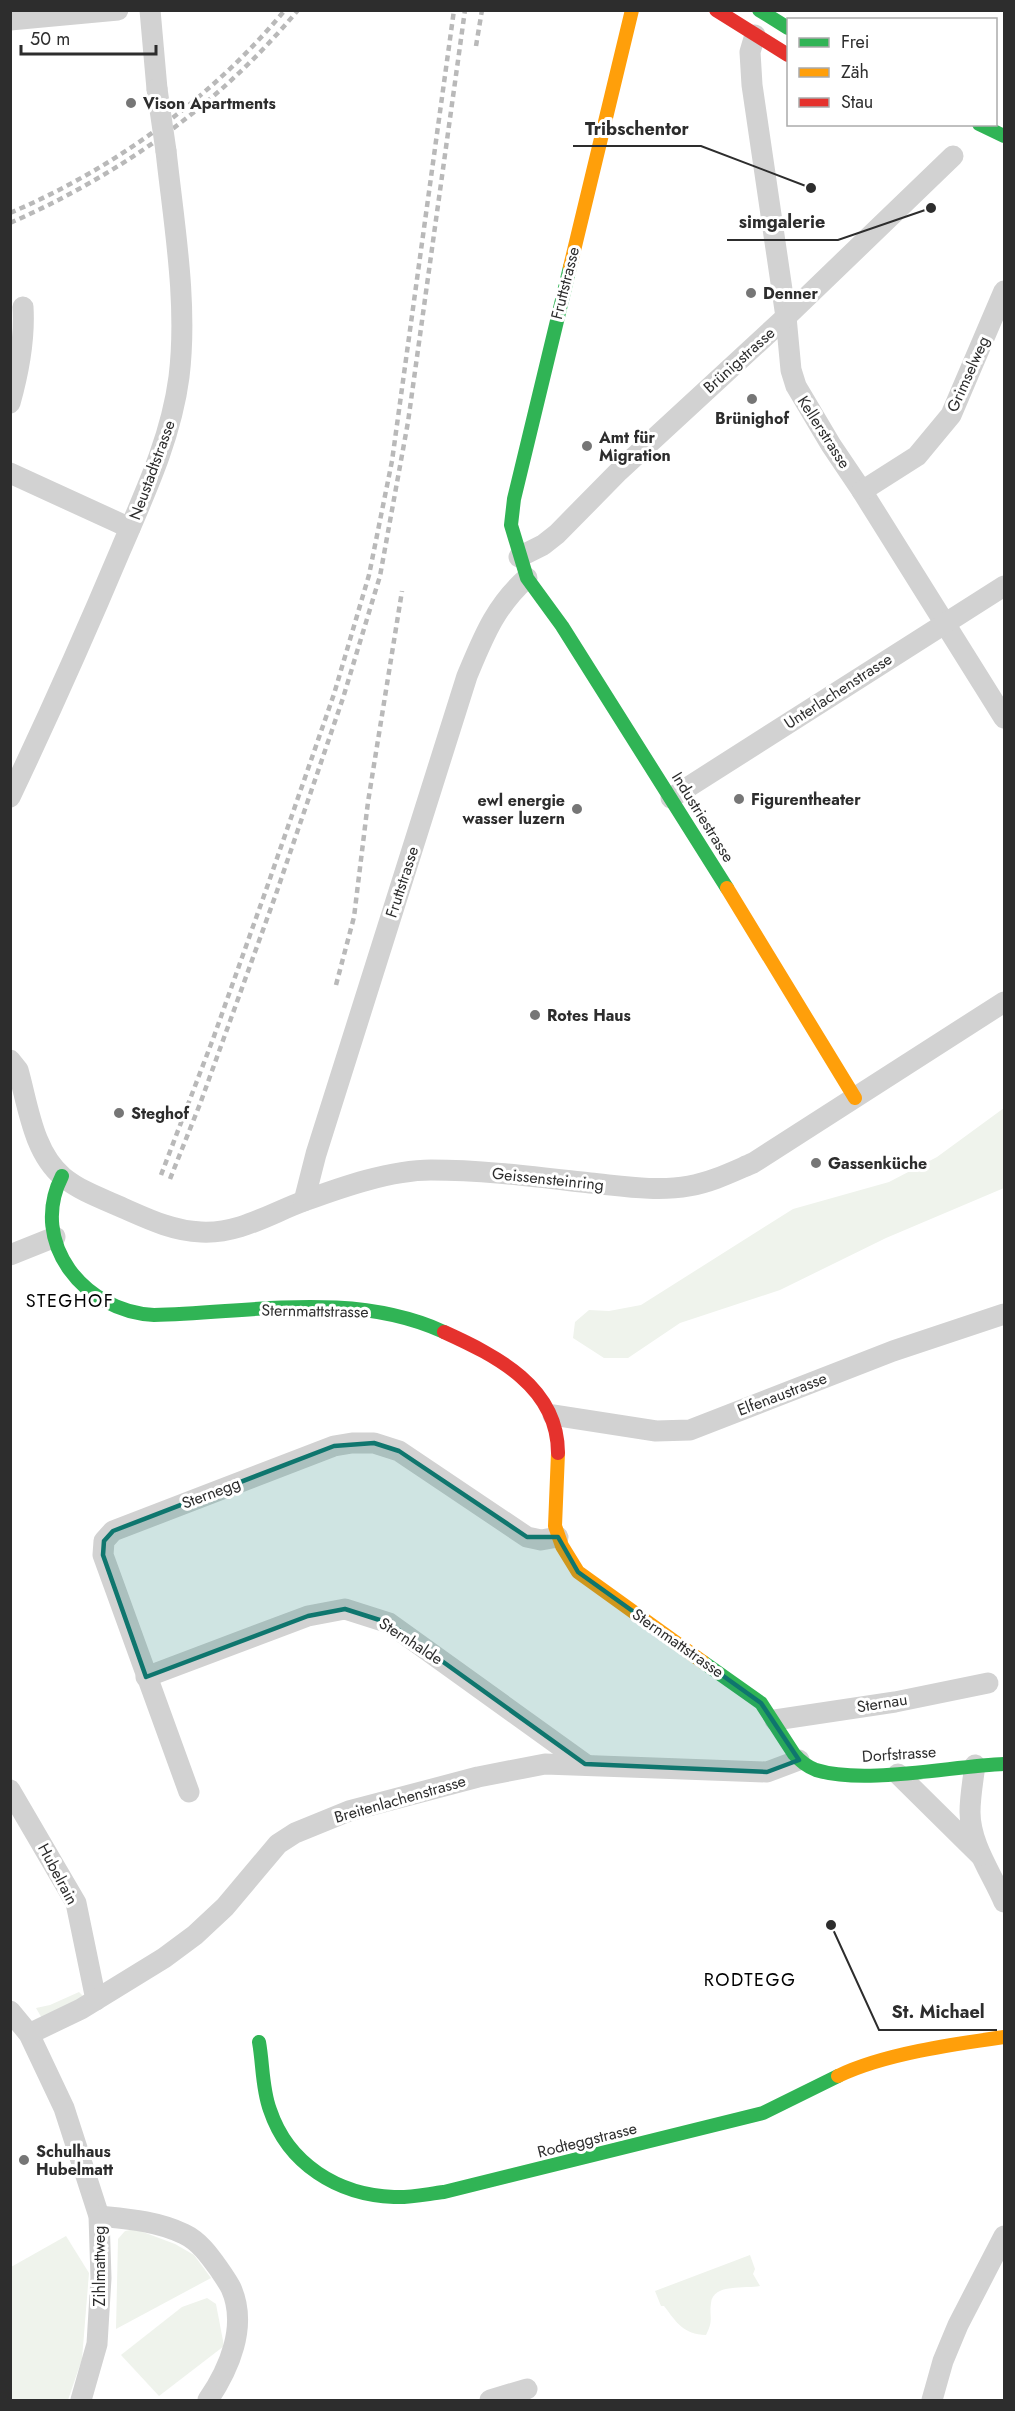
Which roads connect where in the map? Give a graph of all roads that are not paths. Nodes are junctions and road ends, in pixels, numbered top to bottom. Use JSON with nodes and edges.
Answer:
{"nodes":[{"id":1,"x":118,"y":10,"type":"edge"},
{"id":2,"x":150,"y":10,"type":"edge"},
{"id":3,"x":632,"y":10,"type":"edge"},
{"id":4,"x":716,"y":10,"type":"edge"},
{"id":5,"x":759,"y":10,"type":"edge"},
{"id":6,"x":10,"y":20,"type":"edge"},
{"id":7,"x":787,"y":27,"type":"edge"},
{"id":8,"x":755,"y":35,"type":"junction"},
{"id":9,"x":787,"y":54,"type":"edge"},
{"id":10,"x":983,"y":126,"type":"edge"},
{"id":11,"x":1005,"y":136,"type":"edge"},
{"id":12,"x":953,"y":156,"type":"dead end"},
{"id":13,"x":1005,"y":291,"type":"edge"},
{"id":14,"x":23,"y":307,"type":"dead end"},
{"id":15,"x":786,"y":317,"type":"junction"},
{"id":16,"x":10,"y":403,"type":"edge"},
{"id":17,"x":10,"y":473,"type":"edge"},
{"id":18,"x":862,"y":491,"type":"junction"},
{"id":19,"x":130,"y":528,"type":"junction"},
{"id":20,"x":519,"y":557,"type":"junction"},
{"id":21,"x":527,"y":578,"type":"junction"},
{"id":22,"x":1005,"y":586,"type":"edge"},
{"id":23,"x":945,"y":623,"type":"junction"},
{"id":24,"x":1005,"y":718,"type":"edge"},
{"id":25,"x":10,"y":797,"type":"edge"},
{"id":26,"x":671,"y":798,"type":"junction"},
{"id":27,"x":1005,"y":1002,"type":"edge"},
{"id":28,"x":11,"y":1062,"type":"edge"},
{"id":29,"x":855,"y":1098,"type":"junction"},
{"id":30,"x":62,"y":1176,"type":"junction"},
{"id":31,"x":304,"y":1201,"type":"junction"},
{"id":32,"x":55,"y":1237,"type":"junction"},
{"id":33,"x":10,"y":1255,"type":"edge"},
{"id":34,"x":1005,"y":1314,"type":"edge"},
{"id":35,"x":553,"y":1416,"type":"junction"},
{"id":36,"x":558,"y":1538,"type":"junction"},
{"id":37,"x":146,"y":1677,"type":"junction"},
{"id":38,"x":988,"y":1683,"type":"dead end"},
{"id":39,"x":775,"y":1720,"type":"junction"},
{"id":40,"x":799,"y":1760,"type":"junction"},
{"id":41,"x":585,"y":1764,"type":"junction"},
{"id":42,"x":1005,"y":1764,"type":"edge"},
{"id":43,"x":975,"y":1765,"type":"junction"},
{"id":44,"x":898,"y":1774,"type":"junction"},
{"id":45,"x":10,"y":1790,"type":"edge"},
{"id":46,"x":189,"y":1792,"type":"dead end"},
{"id":47,"x":981,"y":1855,"type":"junction"},
{"id":48,"x":1005,"y":1902,"type":"edge"},
{"id":49,"x":96,"y":2000,"type":"junction"},
{"id":50,"x":10,"y":2011,"type":"edge"},
{"id":51,"x":29,"y":2034,"type":"junction"},
{"id":52,"x":1005,"y":2037,"type":"edge"},
{"id":53,"x":259,"y":2042,"type":"dead end"},
{"id":54,"x":99,"y":2216,"type":"junction"},
{"id":55,"x":1005,"y":2236,"type":"edge"},
{"id":56,"x":998,"y":2264,"type":"edge"},
{"id":57,"x":527,"y":2389,"type":"dead end"},
{"id":58,"x":81,"y":2400,"type":"edge"},
{"id":59,"x":208,"y":2400,"type":"edge"},
{"id":60,"x":490,"y":2400,"type":"edge"},
{"id":61,"x":932,"y":2400,"type":"edge"}],
"edges":[{"from":1,"to":6,"type":"street"},
{"from":2,"to":19,"type":"street","name":"Neustadtstrasse","bridge":true},
{"from":3,"to":20,"type":"street","name":"Fruttstrasse"},
{"from":4,"to":8,"type":"street"},
{"from":5,"to":7,"type":"street"},
{"from":8,"to":9,"type":"street"},
{"from":8,"to":15,"type":"street","name":"Kellerstrasse"},
{"from":10,"to":11,"type":"street"},
{"from":12,"to":15,"type":"street","name":"Brünigstrasse"},
{"from":13,"to":18,"type":"street","name":"Grimselweg"},
{"from":14,"to":16,"type":"street"},
{"from":15,"to":18,"type":"street","name":"Kellerstrasse"},
{"from":15,"to":20,"type":"street","name":"Brünigstrasse"},
{"from":17,"to":19,"type":"street"},
{"from":18,"to":23,"type":"street","name":"Kellerstrasse"},
{"from":19,"to":25,"type":"street","name":"Neustadtstrasse"},
{"from":20,"to":21,"type":"street","name":"Industriestrasse"},
{"from":21,"to":26,"type":"street","name":"Industriestrasse"},
{"from":21,"to":31,"type":"street","name":"Fruttstrasse"},
{"from":22,"to":23,"type":"street","name":"Unterlachenstrasse"},
{"from":23,"to":24,"type":"street","name":"Kellerstrasse"},
{"from":23,"to":26,"type":"street","name":"Unterlachenstrasse"},
{"from":26,"to":29,"type":"street","name":"Industriestrasse"},
{"from":27,"to":29,"type":"street","name":"Geissensteinring"},
{"from":28,"to":30,"type":"street"},
{"from":29,"to":31,"type":"street","name":"Geissensteinring"},
{"from":30,"to":31,"type":"street","name":"Geissensteinring"},
{"from":30,"to":32,"type":"street","name":"Sternmattstrasse"},
{"from":32,"to":33,"type":"street"},
{"from":32,"to":35,"type":"street","name":"Sternmattstrasse"},
{"from":34,"to":35,"type":"street","name":"Elfenaustrasse"},
{"from":35,"to":36,"type":"street","name":"Sternmattstrasse"},
{"from":36,"to":37,"type":"street","name":"Sternegg"},
{"from":36,"to":39,"type":"street","name":"Sternmattstrasse"},
{"from":37,"to":41,"type":"street","name":"Sternhalde"},
{"from":37,"to":46,"type":"street","name":"Sternegg"},
{"from":38,"to":39,"type":"street","name":"Sternau"},
{"from":39,"to":40,"type":"street","name":"Sternmattstrasse"},
{"from":40,"to":41,"type":"street","name":"Breitenlachenstrasse"},
{"from":40,"to":44,"type":"street","name":"Dorfstrasse"},
{"from":41,"to":49,"type":"street","name":"Breitenlachenstrasse"},
{"from":42,"to":43,"type":"street","name":"Dorfstrasse"},
{"from":43,"to":44,"type":"street","name":"Dorfstrasse"},
{"from":43,"to":47,"type":"street"},
{"from":44,"to":47,"type":"street"},
{"from":45,"to":49,"type":"street","name":"Hubelrain"},
{"from":47,"to":48,"type":"street"},
{"from":49,"to":51,"type":"street","name":"Breitenlachenstrasse"},
{"from":50,"to":51,"type":"street"},
{"from":51,"to":54,"type":"street","name":"Zihlmattweg"},
{"from":52,"to":53,"type":"street","name":"Rodteggstrasse"},
{"from":54,"to":58,"type":"street","name":"Zihlmattweg"},
{"from":54,"to":59,"type":"street"},
{"from":55,"to":56,"type":"street"},
{"from":56,"to":61,"type":"street"},
{"from":57,"to":60,"type":"street"}]}
